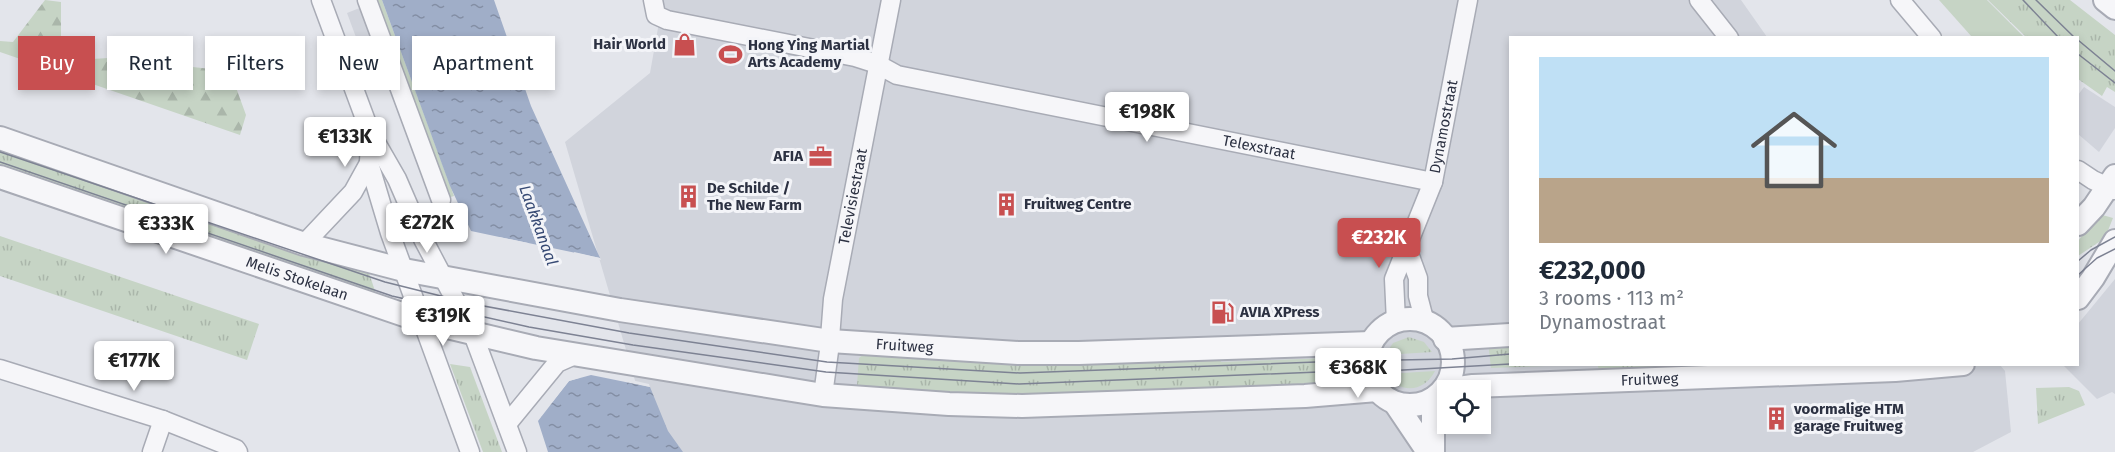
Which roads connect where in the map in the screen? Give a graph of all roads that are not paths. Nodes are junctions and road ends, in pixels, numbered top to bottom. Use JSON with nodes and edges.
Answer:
{"nodes":[{"id":1,"x":321,"y":0,"type":"edge"},
{"id":2,"x":367,"y":0,"type":"edge"},
{"id":3,"x":653,"y":0,"type":"edge"},
{"id":4,"x":891,"y":0,"type":"edge"},
{"id":5,"x":1468,"y":0,"type":"edge"},
{"id":6,"x":1699,"y":0,"type":"edge"},
{"id":7,"x":1900,"y":0,"type":"edge"},
{"id":8,"x":2105,"y":0,"type":"edge"},
{"id":9,"x":2115,"y":8,"type":"edge"},
{"id":10,"x":1727,"y":36,"type":"edge"},
{"id":11,"x":1930,"y":36,"type":"edge"},
{"id":12,"x":877,"y":64,"type":"junction"},
{"id":13,"x":370,"y":132,"type":"junction"},
{"id":14,"x":0,"y":138,"type":"edge"},
{"id":15,"x":369,"y":163,"type":"junction"},
{"id":16,"x":2079,"y":171,"type":"edge"},
{"id":17,"x":0,"y":177,"type":"edge"},
{"id":18,"x":1433,"y":182,"type":"junction"},
{"id":19,"x":2113,"y":184,"type":"edge"},
{"id":20,"x":441,"y":200,"type":"dead end"},
{"id":21,"x":2079,"y":223,"type":"edge"},
{"id":22,"x":304,"y":244,"type":"junction"},
{"id":23,"x":1407,"y":248,"type":"junction"},
{"id":24,"x":2112,"y":251,"type":"edge"},
{"id":25,"x":404,"y":270,"type":"junction"},
{"id":26,"x":443,"y":277,"type":"junction"},
{"id":27,"x":2079,"y":296,"type":"edge"},
{"id":28,"x":422,"y":321,"type":"junction"},
{"id":29,"x":1396,"y":322,"type":"junction"},
{"id":30,"x":1425,"y":323,"type":"junction"},
{"id":31,"x":473,"y":334,"type":"junction"},
{"id":32,"x":1509,"y":335,"type":"edge"},
{"id":33,"x":1445,"y":339,"type":"junction"},
{"id":34,"x":830,"y":341,"type":"junction"},
{"id":35,"x":1371,"y":343,"type":"junction"},
{"id":36,"x":575,"y":355,"type":"junction"},
{"id":37,"x":1936,"y":366,"type":"edge"},
{"id":38,"x":0,"y":369,"type":"edge"},
{"id":39,"x":1447,"y":380,"type":"edge"},
{"id":40,"x":1491,"y":385,"type":"edge"},
{"id":41,"x":1437,"y":394,"type":"edge"},
{"id":42,"x":823,"y":395,"type":"junction"},
{"id":43,"x":1386,"y":397,"type":"junction"},
{"id":44,"x":1437,"y":406,"type":"edge"},
{"id":45,"x":163,"y":420,"type":"junction"},
{"id":46,"x":507,"y":424,"type":"junction"},
{"id":47,"x":152,"y":452,"type":"edge"},
{"id":48,"x":238,"y":452,"type":"edge"},
{"id":49,"x":470,"y":452,"type":"edge"},
{"id":50,"x":518,"y":452,"type":"edge"},
{"id":51,"x":1428,"y":452,"type":"edge"},
{"id":52,"x":1433,"y":452,"type":"edge"}],
"edges":[{"from":1,"to":13,"type":"street"},
{"from":2,"to":20,"type":"street"},
{"from":3,"to":12,"type":"street","name":"Telexstraat"},
{"from":4,"to":12,"type":"street","name":"Televisiestraat"},
{"from":5,"to":18,"type":"street","name":"Dynamostraat"},
{"from":6,"to":10,"type":"street"},
{"from":7,"to":11,"type":"street"},
{"from":8,"to":9,"type":"street"},
{"from":12,"to":18,"type":"street","name":"Telexstraat"},
{"from":12,"to":34,"type":"street","name":"Televisiestraat"},
{"from":13,"to":15,"type":"street"},
{"from":13,"to":26,"type":"street"},
{"from":14,"to":22,"type":"street"},
{"from":15,"to":22,"type":"street"},
{"from":15,"to":25,"type":"street"},
{"from":16,"to":19,"type":"street"},
{"from":17,"to":28,"type":"street","name":"Melis Stokelaan"},
{"from":18,"to":23,"type":"street","name":"Dynamostraat"},
{"from":19,"to":21,"type":"street"},
{"from":22,"to":25,"type":"street"},
{"from":23,"to":29,"type":"street","name":"Dynamostraat"},
{"from":23,"to":30,"type":"street"},
{"from":24,"to":27,"type":"street"},
{"from":25,"to":26,"type":"street","name":"Fruitweg"},
{"from":25,"to":28,"type":"street"},
{"from":26,"to":31,"type":"street"},
{"from":26,"to":34,"type":"street","name":"Fruitweg"},
{"from":28,"to":31,"type":"street","name":"Melis Stokelaan"},
{"from":28,"to":49,"type":"street"},
{"from":29,"to":30,"type":"street"},
{"from":29,"to":35,"type":"street"},
{"from":30,"to":33,"type":"street"},
{"from":31,"to":36,"type":"street"},
{"from":31,"to":46,"type":"street"},
{"from":32,"to":33,"type":"street"},
{"from":33,"to":39,"type":"street"},
{"from":34,"to":35,"type":"street","name":"Fruitweg"},
{"from":34,"to":42,"type":"street","name":"Televisiestraat"},
{"from":35,"to":43,"type":"street"},
{"from":36,"to":42,"type":"street"},
{"from":36,"to":46,"type":"street"},
{"from":37,"to":40,"type":"street","name":"Fruitweg"},
{"from":38,"to":45,"type":"street"},
{"from":41,"to":43,"type":"street"},
{"from":42,"to":43,"type":"street"},
{"from":43,"to":51,"type":"street"},
{"from":44,"to":52,"type":"street"},
{"from":45,"to":47,"type":"street"},
{"from":45,"to":48,"type":"street"},
{"from":46,"to":50,"type":"street"}]}
